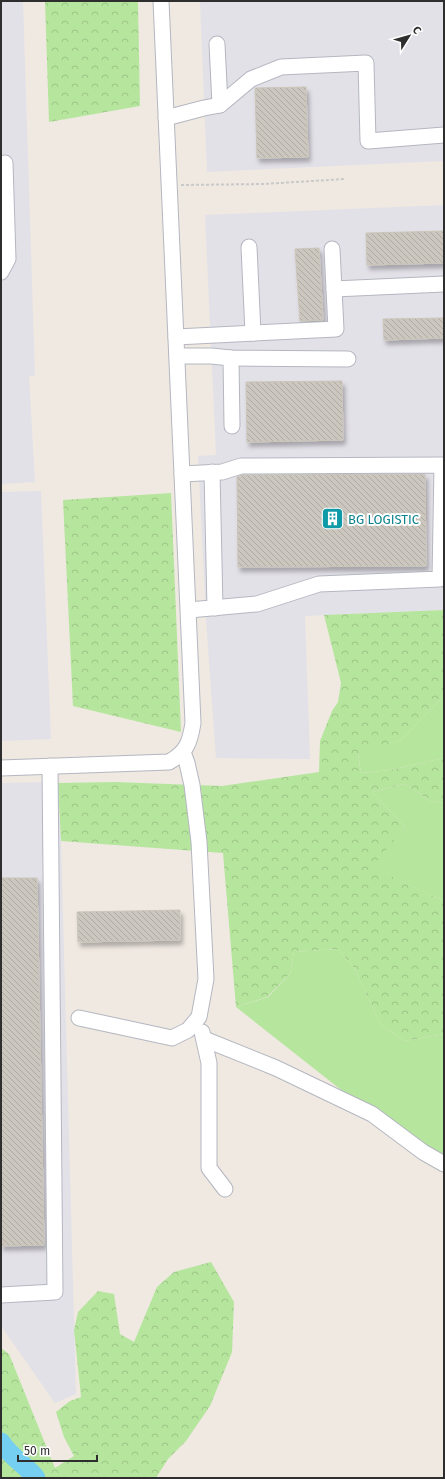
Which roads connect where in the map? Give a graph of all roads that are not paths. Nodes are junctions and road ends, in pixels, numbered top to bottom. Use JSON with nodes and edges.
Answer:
{"nodes":[{"id":1,"x":161,"y":1,"type":"edge"},
{"id":2,"x":217,"y":44,"type":"dead end"},
{"id":3,"x":220,"y":105,"type":"junction"},
{"id":4,"x":166,"y":118,"type":"junction"},
{"id":5,"x":444,"y":135,"type":"edge"},
{"id":6,"x":5,"y":163,"type":"dead end"},
{"id":7,"x":249,"y":247,"type":"dead end"},
{"id":8,"x":332,"y":249,"type":"dead end"},
{"id":9,"x":1,"y":272,"type":"edge"},
{"id":10,"x":444,"y":284,"type":"edge"},
{"id":11,"x":334,"y":289,"type":"junction"},
{"id":12,"x":253,"y":333,"type":"junction"},
{"id":13,"x":176,"y":336,"type":"junction"},
{"id":14,"x":177,"y":356,"type":"junction"},
{"id":15,"x":231,"y":358,"type":"junction"},
{"id":16,"x":348,"y":359,"type":"dead end"},
{"id":17,"x":232,"y":426,"type":"dead end"},
{"id":18,"x":212,"y":472,"type":"junction"},
{"id":19,"x":182,"y":474,"type":"junction"},
{"id":20,"x":215,"y":608,"type":"junction"},
{"id":21,"x":189,"y":610,"type":"junction"},
{"id":22,"x":182,"y":752,"type":"junction"},
{"id":23,"x":50,"y":766,"type":"junction"},
{"id":24,"x":1,"y":768,"type":"edge"},
{"id":25,"x":199,"y":1017,"type":"junction"},
{"id":26,"x":79,"y":1018,"type":"dead end"},
{"id":27,"x":204,"y":1039,"type":"junction"},
{"id":28,"x":444,"y":1164,"type":"edge"},
{"id":29,"x":225,"y":1189,"type":"dead end"},
{"id":30,"x":1,"y":1295,"type":"edge"}],
"edges":[{"from":1,"to":4,"type":"street"},
{"from":2,"to":3,"type":"street"},
{"from":3,"to":4,"type":"street"},
{"from":3,"to":5,"type":"street"},
{"from":4,"to":13,"type":"street"},
{"from":6,"to":9,"type":"street"},
{"from":7,"to":12,"type":"street"},
{"from":8,"to":11,"type":"street"},
{"from":10,"to":11,"type":"street"},
{"from":11,"to":12,"type":"street"},
{"from":12,"to":13,"type":"street"},
{"from":13,"to":14,"type":"street"},
{"from":14,"to":15,"type":"street"},
{"from":14,"to":19,"type":"street"},
{"from":15,"to":16,"type":"street"},
{"from":15,"to":17,"type":"street"},
{"from":18,"to":19,"type":"street"},
{"from":18,"to":20,"type":"street"},
{"from":18,"to":20,"type":"street"},
{"from":19,"to":21,"type":"street"},
{"from":20,"to":21,"type":"street"},
{"from":21,"to":22,"type":"street"},
{"from":22,"to":23,"type":"street"},
{"from":22,"to":25,"type":"street"},
{"from":23,"to":24,"type":"street"},
{"from":23,"to":30,"type":"street"},
{"from":25,"to":26,"type":"street"},
{"from":25,"to":27,"type":"street"},
{"from":27,"to":28,"type":"street"},
{"from":27,"to":29,"type":"street"}]}
